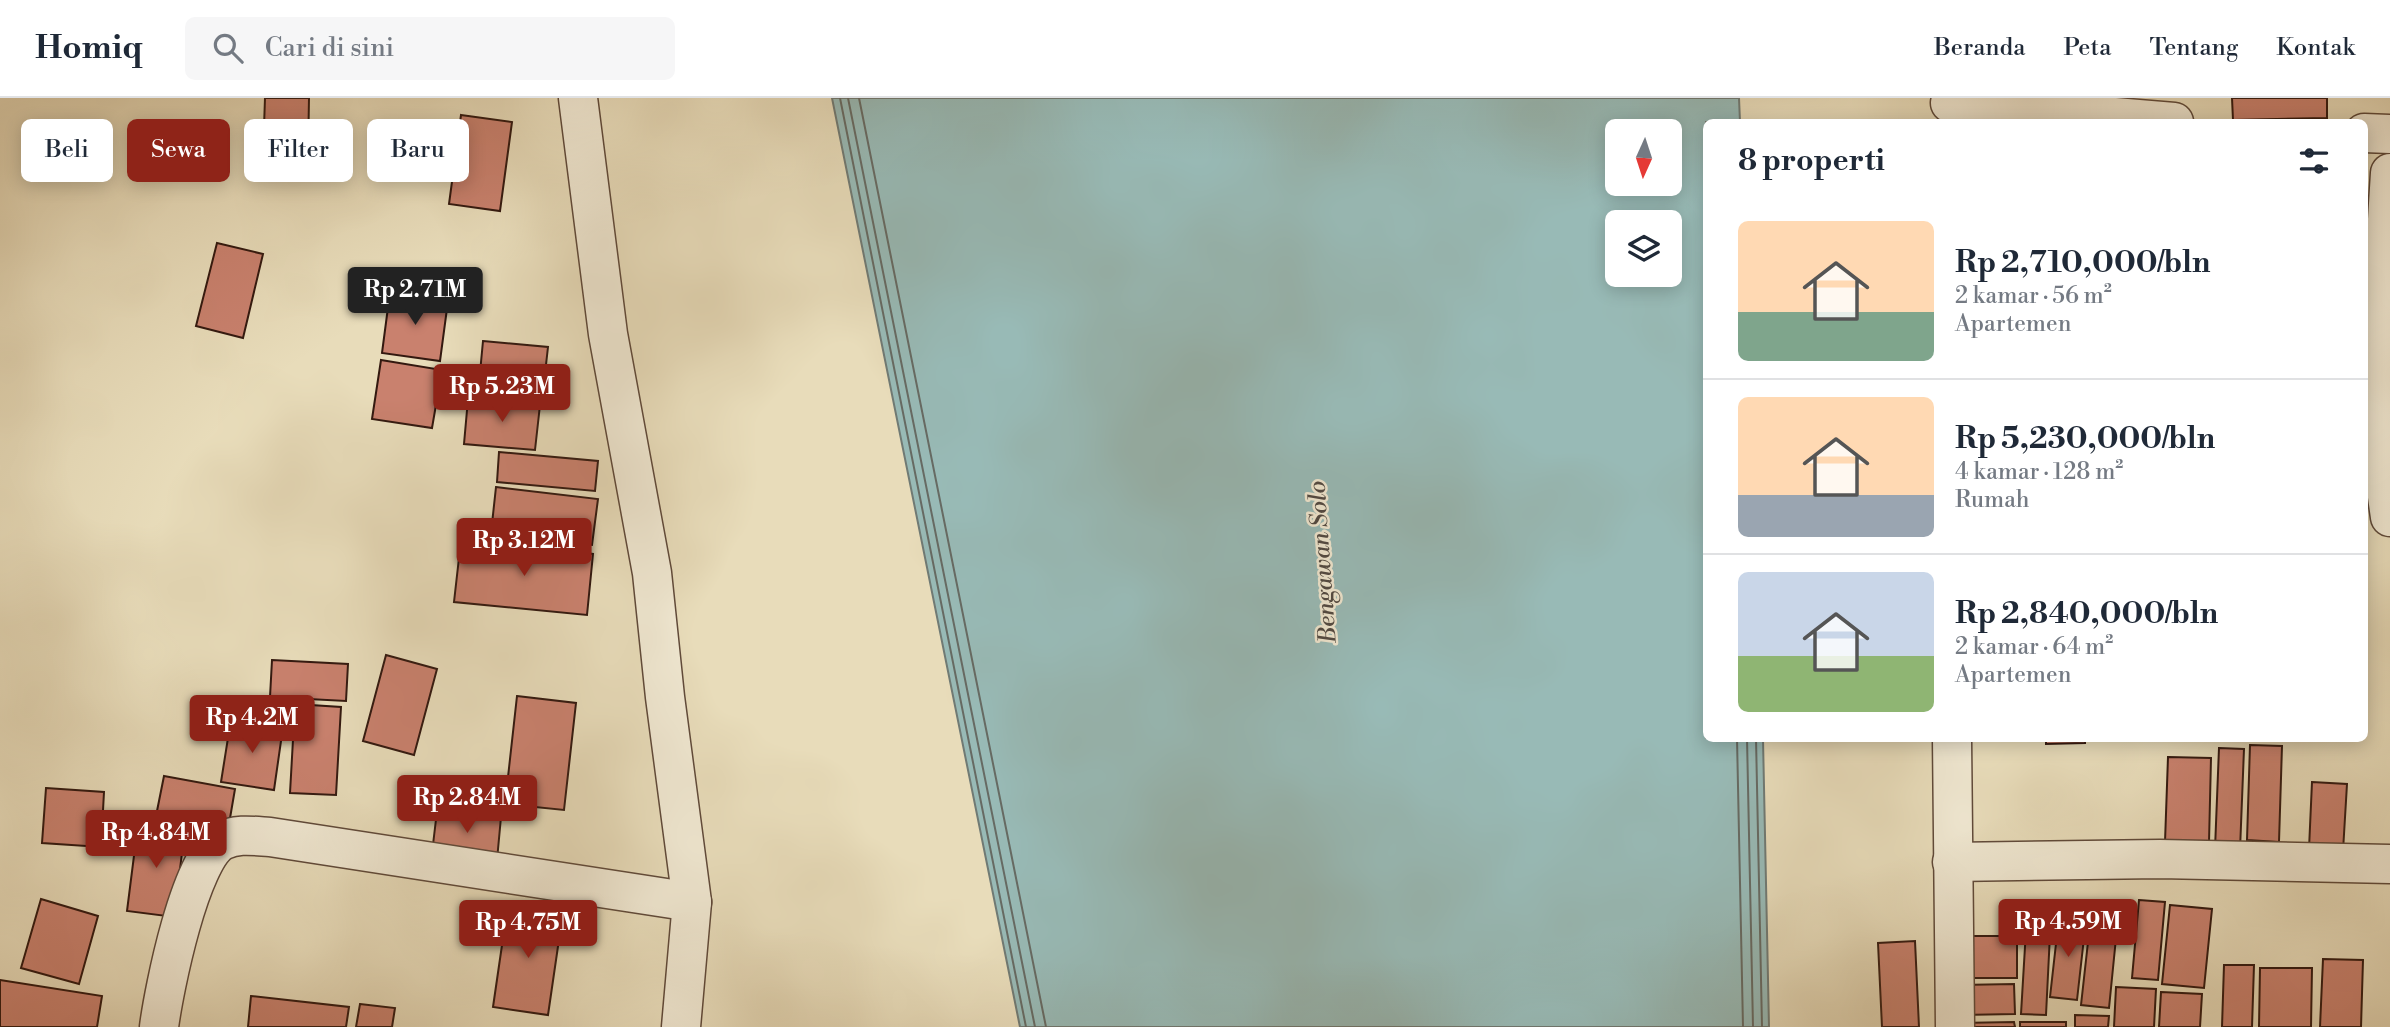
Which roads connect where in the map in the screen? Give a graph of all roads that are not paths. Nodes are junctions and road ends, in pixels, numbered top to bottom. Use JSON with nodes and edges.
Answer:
{"nodes":[{"id":1,"x":578,"y":98,"type":"edge"},
{"id":2,"x":1950,"y":108,"type":"edge"},
{"id":3,"x":2126,"y":119,"type":"edge"},
{"id":4,"x":2368,"y":133,"type":"edge"},
{"id":5,"x":2390,"y":134,"type":"edge"},
{"id":6,"x":2390,"y":173,"type":"edge"},
{"id":7,"x":2373,"y":454,"type":"edge"},
{"id":8,"x":2390,"y":517,"type":"edge"},
{"id":9,"x":1952,"y":742,"type":"edge"},
{"id":10,"x":1952,"y":863,"type":"junction"},
{"id":11,"x":2390,"y":864,"type":"edge"},
{"id":12,"x":692,"y":902,"type":"junction"},
{"id":13,"x":159,"y":1027,"type":"edge"},
{"id":14,"x":681,"y":1027,"type":"edge"},
{"id":15,"x":1955,"y":1027,"type":"edge"}],
"edges":[{"from":1,"to":12,"type":"street"},
{"from":2,"to":3,"type":"street"},
{"from":4,"to":5,"type":"street"},
{"from":6,"to":7,"type":"street"},
{"from":7,"to":8,"type":"street"},
{"from":9,"to":10,"type":"street"},
{"from":10,"to":11,"type":"street"},
{"from":10,"to":15,"type":"street"},
{"from":12,"to":13,"type":"street"},
{"from":12,"to":14,"type":"street"}]}
